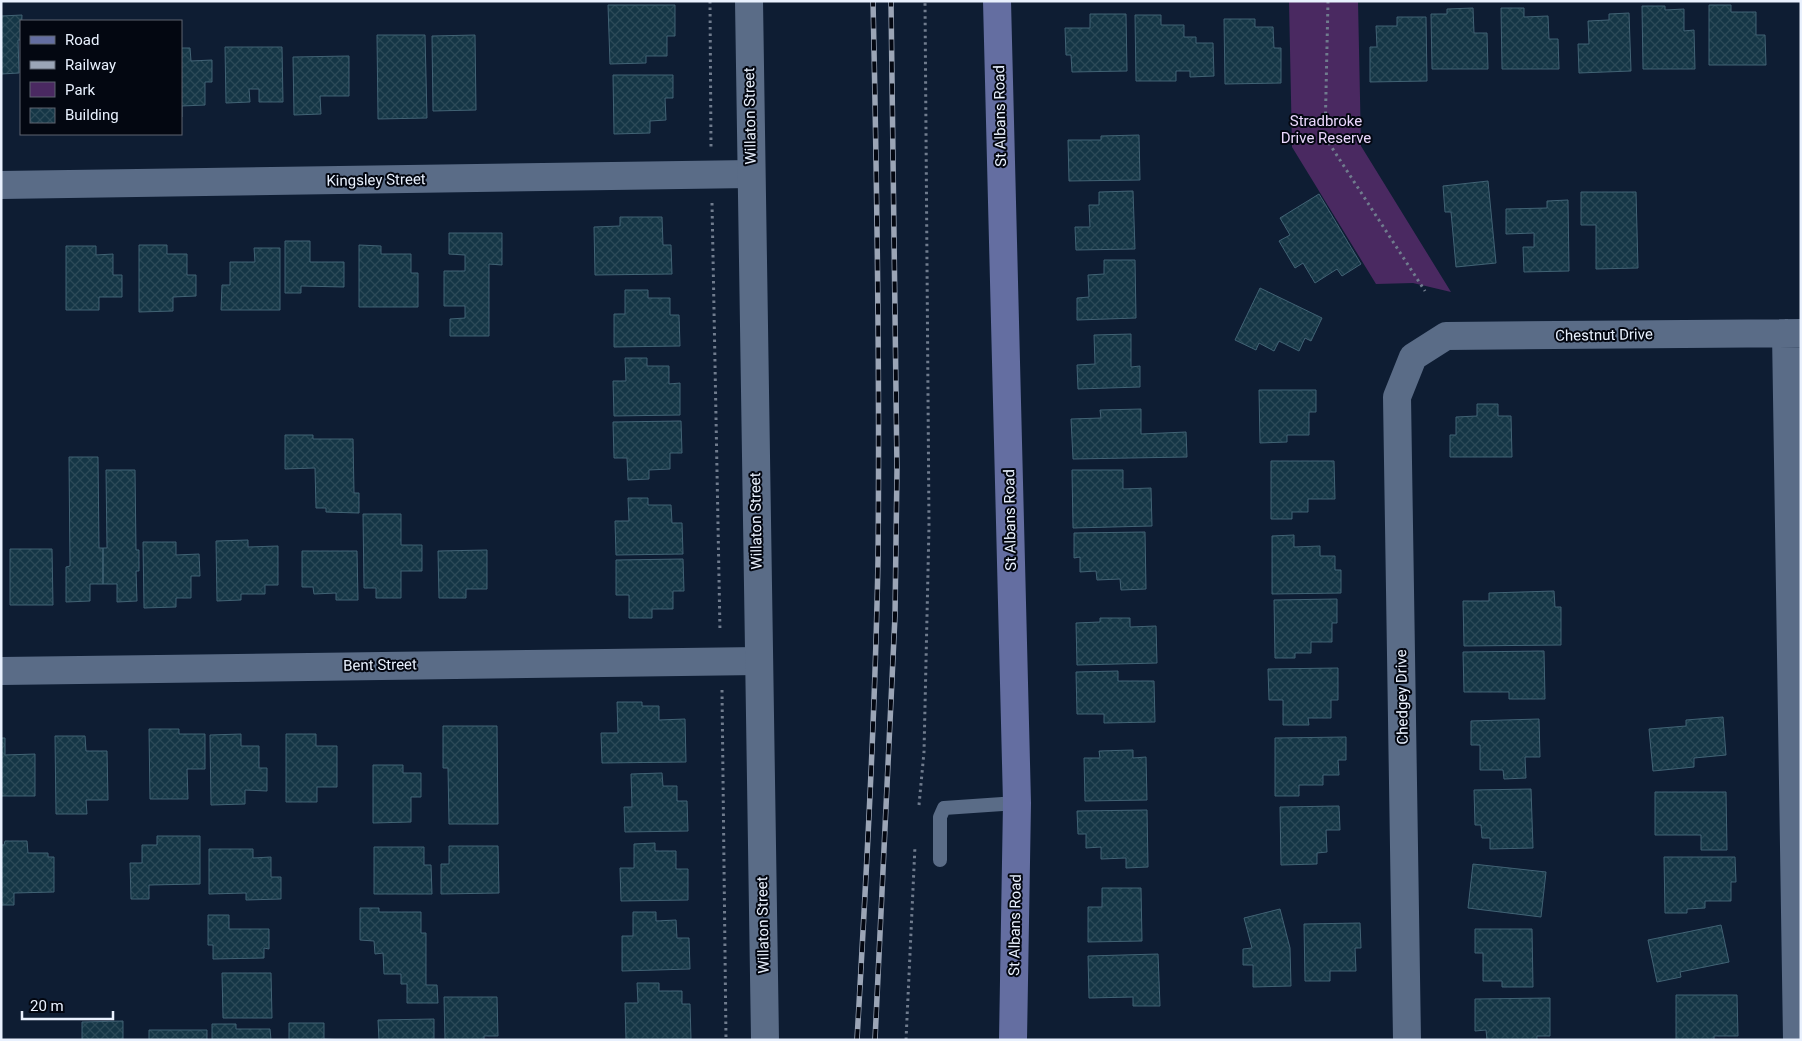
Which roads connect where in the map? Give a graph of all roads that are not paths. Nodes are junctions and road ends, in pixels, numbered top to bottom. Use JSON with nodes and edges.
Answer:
{"nodes":[{"id":1,"x":748,"y":1,"type":"edge"},
{"id":2,"x":997,"y":1,"type":"edge"},
{"id":3,"x":751,"y":174,"type":"junction"},
{"id":4,"x":1,"y":185,"type":"edge"},
{"id":5,"x":1793,"y":333,"type":"edge"},
{"id":6,"x":1413,"y":357,"type":"joint"},
{"id":7,"x":759,"y":660,"type":"junction"},
{"id":8,"x":1,"y":671,"type":"edge"},
{"id":9,"x":1797,"y":721,"type":"edge"},
{"id":10,"x":1017,"y":803,"type":"junction"},
{"id":11,"x":940,"y":860,"type":"dead end"},
{"id":12,"x":765,"y":1040,"type":"edge"},
{"id":13,"x":1013,"y":1040,"type":"edge"},
{"id":14,"x":1407,"y":1040,"type":"edge"},
{"id":15,"x":1797,"y":1040,"type":"edge"}],
"edges":[{"from":1,"to":3,"type":"street","name":"Willaton Street"},
{"from":2,"to":10,"type":"main road","name":"St Albans Road"},
{"from":3,"to":4,"type":"street","name":"Kingsley Street"},
{"from":3,"to":7,"type":"street","name":"Willaton Street"},
{"from":5,"to":6,"type":"street","name":"Chestnut Drive"},
{"from":5,"to":9,"type":"street"},
{"from":6,"to":14,"type":"street","name":"Chedgey Drive"},
{"from":7,"to":8,"type":"street","name":"Bent Street"},
{"from":7,"to":12,"type":"street","name":"Willaton Street"},
{"from":9,"to":15,"type":"street"},
{"from":10,"to":11,"type":"lane"},
{"from":10,"to":13,"type":"main road","name":"St Albans Road"}]}
